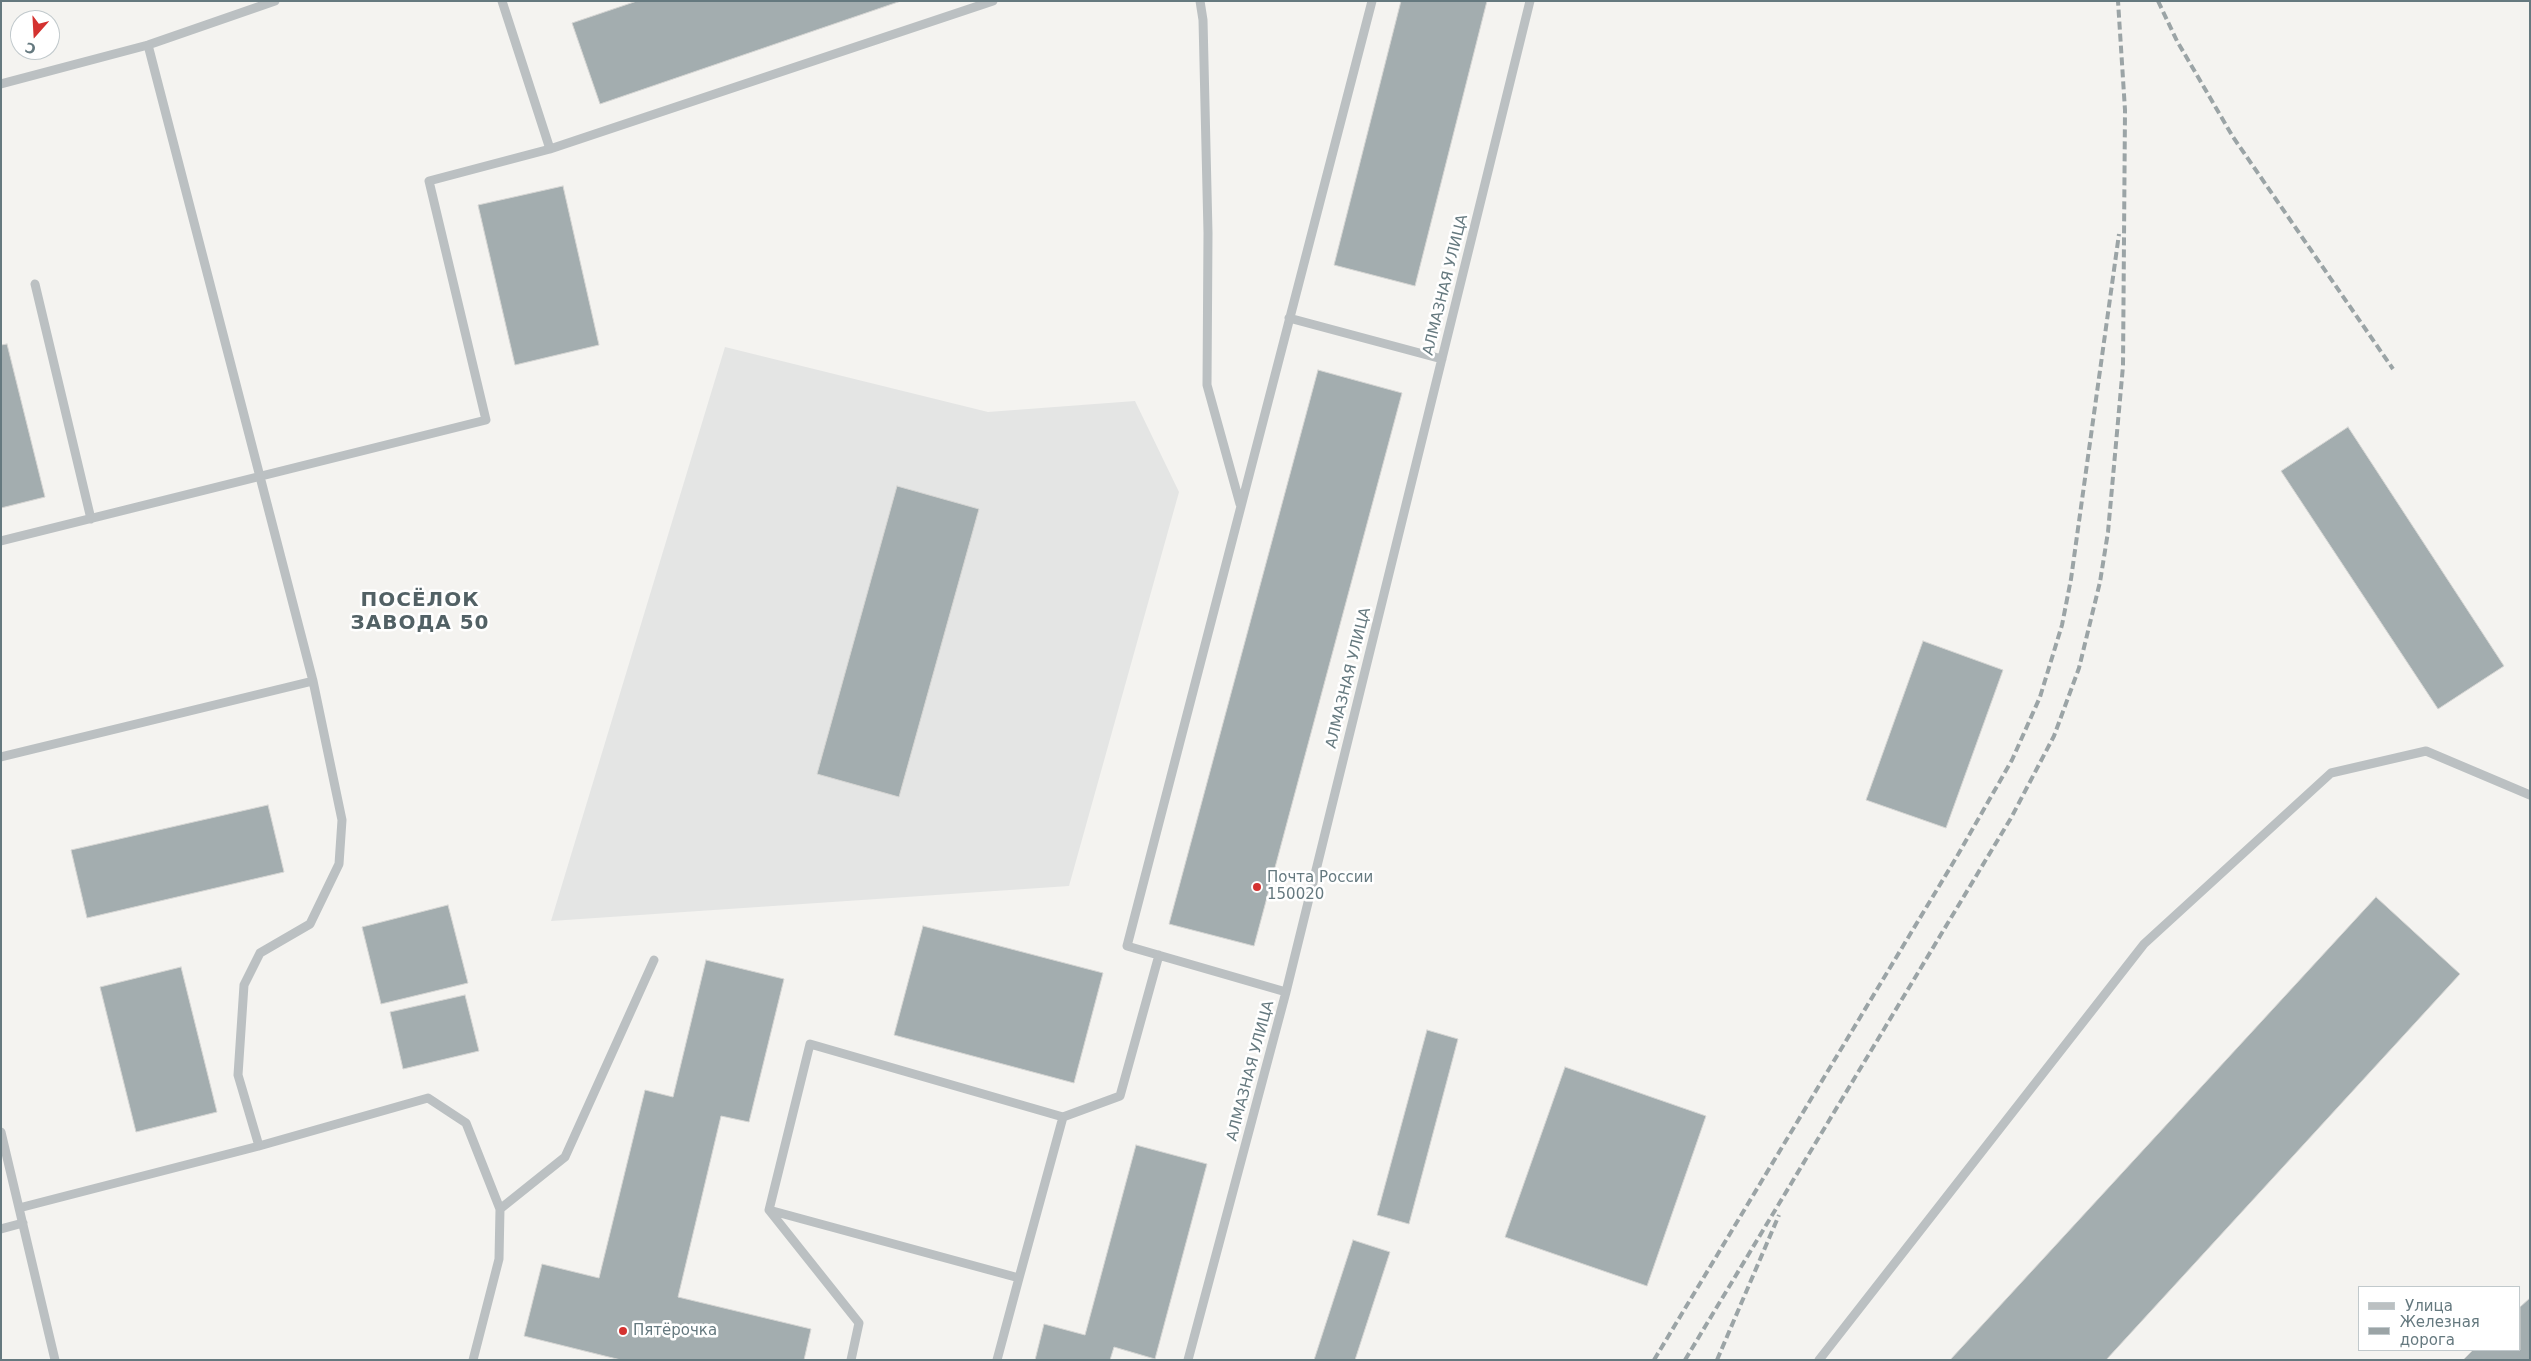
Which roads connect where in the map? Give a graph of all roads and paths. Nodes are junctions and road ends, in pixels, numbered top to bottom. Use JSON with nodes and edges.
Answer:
{"nodes":[{"id":1,"x":275,"y":1,"type":"edge"},
{"id":2,"x":502,"y":1,"type":"edge"},
{"id":3,"x":993,"y":1,"type":"edge"},
{"id":4,"x":1200,"y":1,"type":"edge"},
{"id":5,"x":1372,"y":1,"type":"edge"},
{"id":6,"x":1530,"y":1,"type":"edge"},
{"id":7,"x":148,"y":45,"type":"junction"},
{"id":8,"x":1,"y":84,"type":"edge"},
{"id":9,"x":550,"y":149,"type":"junction"},
{"id":10,"x":35,"y":284,"type":"dead end"},
{"id":11,"x":1290,"y":318,"type":"junction"},
{"id":12,"x":1442,"y":359,"type":"junction"},
{"id":13,"x":260,"y":476,"type":"junction"},
{"id":14,"x":1241,"y":506,"type":"junction"},
{"id":15,"x":91,"y":518,"type":"junction"},
{"id":16,"x":1,"y":541,"type":"edge"},
{"id":17,"x":313,"y":681,"type":"junction"},
{"id":18,"x":1,"y":757,"type":"edge"},
{"id":19,"x":2530,"y":795,"type":"edge"},
{"id":20,"x":1159,"y":955,"type":"junction"},
{"id":21,"x":654,"y":960,"type":"dead end"},
{"id":22,"x":1286,"y":992,"type":"junction"},
{"id":23,"x":1063,"y":1117,"type":"junction"},
{"id":24,"x":1,"y":1132,"type":"edge"},
{"id":25,"x":259,"y":1146,"type":"junction"},
{"id":26,"x":19,"y":1208,"type":"junction"},
{"id":27,"x":500,"y":1209,"type":"junction"},
{"id":28,"x":769,"y":1210,"type":"junction"},
{"id":29,"x":23,"y":1223,"type":"junction"},
{"id":30,"x":1,"y":1229,"type":"edge"},
{"id":31,"x":1019,"y":1278,"type":"junction"},
{"id":32,"x":55,"y":1360,"type":"edge"},
{"id":33,"x":473,"y":1360,"type":"edge"},
{"id":34,"x":850,"y":1360,"type":"edge"},
{"id":35,"x":997,"y":1360,"type":"edge"},
{"id":36,"x":1188,"y":1360,"type":"edge"},
{"id":37,"x":1819,"y":1360,"type":"edge"}],
"edges":[{"from":1,"to":7,"type":"street"},
{"from":2,"to":9,"type":"street"},
{"from":3,"to":9,"type":"street"},
{"from":4,"to":14,"type":"street"},
{"from":5,"to":11,"type":"street"},
{"from":6,"to":12,"type":"street","name":"АЛМАЗНАЯ УЛИЦА"},
{"from":7,"to":8,"type":"street"},
{"from":7,"to":13,"type":"street"},
{"from":9,"to":13,"type":"street"},
{"from":10,"to":15,"type":"street"},
{"from":11,"to":12,"type":"street"},
{"from":11,"to":14,"type":"street"},
{"from":12,"to":22,"type":"street","name":"АЛМАЗНАЯ УЛИЦА"},
{"from":13,"to":15,"type":"street"},
{"from":13,"to":17,"type":"street"},
{"from":14,"to":20,"type":"street"},
{"from":15,"to":16,"type":"street"},
{"from":17,"to":18,"type":"street"},
{"from":17,"to":25,"type":"street"},
{"from":19,"to":37,"type":"street"},
{"from":20,"to":22,"type":"street"},
{"from":20,"to":23,"type":"street"},
{"from":21,"to":27,"type":"street"},
{"from":22,"to":36,"type":"street","name":"АЛМАЗНАЯ УЛИЦА"},
{"from":23,"to":28,"type":"street"},
{"from":23,"to":31,"type":"street"},
{"from":24,"to":26,"type":"street"},
{"from":25,"to":26,"type":"street"},
{"from":25,"to":27,"type":"street"},
{"from":26,"to":29,"type":"street"},
{"from":27,"to":33,"type":"street"},
{"from":28,"to":31,"type":"street"},
{"from":28,"to":34,"type":"street"},
{"from":29,"to":30,"type":"street"},
{"from":29,"to":32,"type":"street"},
{"from":31,"to":35,"type":"street"}]}
